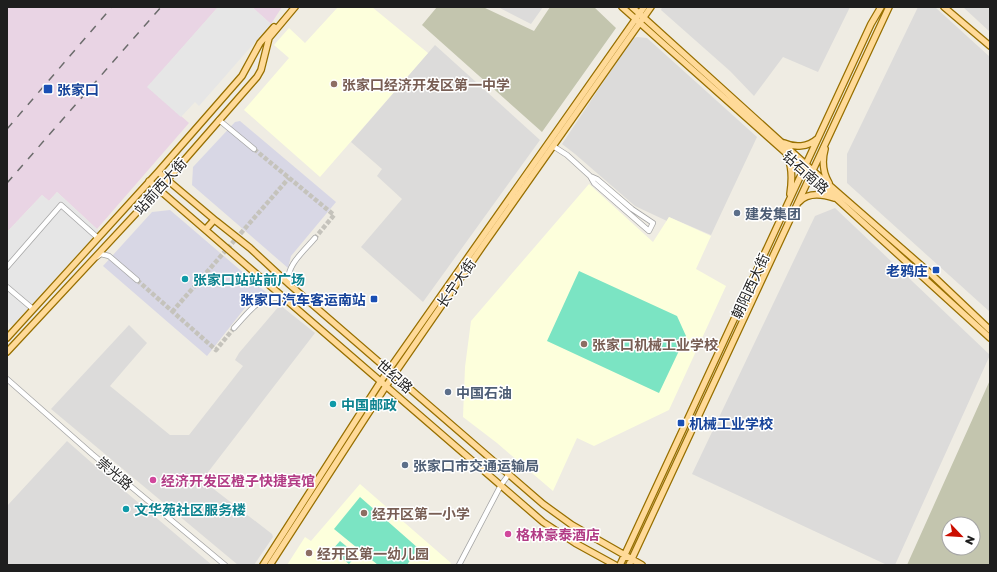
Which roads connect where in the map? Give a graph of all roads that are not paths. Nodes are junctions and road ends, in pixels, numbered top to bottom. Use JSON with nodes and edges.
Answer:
{"nodes":[{"id":1,"x":291,"y":7,"type":"edge"},
{"id":2,"x":295,"y":7,"type":"edge"},
{"id":3,"x":622,"y":7,"type":"edge"},
{"id":4,"x":632,"y":7,"type":"edge"},
{"id":5,"x":644,"y":7,"type":"edge"},
{"id":6,"x":651,"y":7,"type":"edge"},
{"id":7,"x":881,"y":7,"type":"edge"},
{"id":8,"x":889,"y":7,"type":"edge"},
{"id":9,"x":944,"y":7,"type":"edge"},
{"id":10,"x":642,"y":15,"type":"junction"},
{"id":11,"x":637,"y":21,"type":"junction"},
{"id":12,"x":279,"y":23,"type":"junction"},
{"id":13,"x":990,"y":46,"type":"edge"},
{"id":14,"x":219,"y":120,"type":"junction"},
{"id":15,"x":820,"y":136,"type":"junction"},
{"id":16,"x":826,"y":140,"type":"junction"},
{"id":17,"x":781,"y":142,"type":"junction"},
{"id":18,"x":553,"y":146,"type":"junction"},
{"id":19,"x":254,"y":150,"type":"tunnel mouth"},
{"id":20,"x":783,"y":151,"type":"junction"},
{"id":21,"x":805,"y":167,"type":"junction"},
{"id":22,"x":158,"y":172,"type":"junction"},
{"id":23,"x":811,"y":173,"type":"junction"},
{"id":24,"x":590,"y":176,"type":"junction"},
{"id":25,"x":167,"y":180,"type":"junction"},
{"id":26,"x":150,"y":181,"type":"junction"},
{"id":27,"x":831,"y":187,"type":"junction"},
{"id":28,"x":158,"y":189,"type":"junction"},
{"id":29,"x":836,"y":199,"type":"junction"},
{"id":30,"x":788,"y":205,"type":"junction"},
{"id":31,"x":795,"y":208,"type":"junction"},
{"id":32,"x":214,"y":220,"type":"junction"},
{"id":33,"x":206,"y":229,"type":"junction"},
{"id":34,"x":98,"y":238,"type":"junction"},
{"id":35,"x":315,"y":238,"type":"tunnel mouth"},
{"id":36,"x":95,"y":258,"type":"junction"},
{"id":37,"x":7,"y":267,"type":"edge"},
{"id":38,"x":60,"y":279,"type":"junction"},
{"id":39,"x":137,"y":280,"type":"tunnel mouth"},
{"id":40,"x":68,"y":286,"type":"junction"},
{"id":41,"x":7,"y":287,"type":"edge"},
{"id":42,"x":293,"y":288,"type":"junction"},
{"id":43,"x":299,"y":293,"type":"junction"},
{"id":44,"x":285,"y":298,"type":"junction"},
{"id":45,"x":290,"y":303,"type":"junction"},
{"id":46,"x":33,"y":309,"type":"junction"},
{"id":47,"x":234,"y":328,"type":"tunnel mouth"},
{"id":48,"x":990,"y":330,"type":"edge"},
{"id":49,"x":7,"y":338,"type":"edge"},
{"id":50,"x":990,"y":338,"type":"edge"},
{"id":51,"x":7,"y":352,"type":"edge"},
{"id":52,"x":388,"y":370,"type":"junction"},
{"id":53,"x":394,"y":374,"type":"junction"},
{"id":54,"x":7,"y":379,"type":"edge"},
{"id":55,"x":381,"y":381,"type":"junction"},
{"id":56,"x":386,"y":386,"type":"junction"},
{"id":57,"x":509,"y":474,"type":"junction"},
{"id":58,"x":501,"y":485,"type":"junction"},
{"id":59,"x":624,"y":556,"type":"junction"},
{"id":60,"x":630,"y":563,"type":"edge"},
{"id":61,"x":225,"y":565,"type":"edge"},
{"id":62,"x":263,"y":565,"type":"edge"},
{"id":63,"x":270,"y":565,"type":"edge"},
{"id":64,"x":459,"y":565,"type":"edge"},
{"id":65,"x":615,"y":565,"type":"edge"},
{"id":66,"x":620,"y":565,"type":"edge"},
{"id":67,"x":642,"y":565,"type":"edge"}],
"edges":[{"from":1,"to":12,"type":"main road","name":"站前西大街"},
{"from":2,"to":12,"type":"main road","name":"站前西大街"},
{"from":3,"to":11,"type":"main road","name":"钻石南路"},
{"from":4,"to":10,"type":"main road","name":"钻石南路"},
{"from":5,"to":10,"type":"main road","name":"长宁大街"},
{"from":6,"to":10,"type":"main road","name":"长宁大街"},
{"from":7,"to":15,"type":"main road","name":"朝阳西大街"},
{"from":8,"to":16,"type":"main road","name":"朝阳西大街"},
{"from":9,"to":13,"type":"main road"},
{"from":10,"to":11,"type":"main road","name":"长宁大街"},
{"from":10,"to":17,"type":"main road","name":"钻石南路"},
{"from":11,"to":18,"type":"main road","name":"长宁大街"},
{"from":11,"to":20,"type":"main road","name":"钻石南路"},
{"from":11,"to":52,"type":"main road","name":"长宁大街"},
{"from":12,"to":14,"type":"main road","name":"站前西大街"},
{"from":12,"to":22,"type":"main road","name":"站前西大街"},
{"from":14,"to":19,"type":"street"},
{"from":14,"to":25,"type":"main road","name":"站前西大街"},
{"from":15,"to":17,"type":"main road"},
{"from":15,"to":21,"type":"main road","name":"朝阳西大街"},
{"from":16,"to":23,"type":"main road","name":"朝阳西大街"},
{"from":16,"to":27,"type":"main road"},
{"from":17,"to":21,"type":"main road","name":"钻石南路"},
{"from":18,"to":24,"type":"street"},
{"from":18,"to":53,"type":"main road","name":"长宁大街"},
{"from":20,"to":21,"type":"main road","name":"钻石南路"},
{"from":20,"to":30,"type":"main road"},
{"from":21,"to":23,"type":"main road","name":"钻石南路"},
{"from":21,"to":30,"type":"main road","name":"朝阳西大街"},
{"from":22,"to":25,"type":"main road","name":"世纪路"},
{"from":22,"to":26,"type":"main road","name":"站前西大街"},
{"from":23,"to":27,"type":"main road","name":"钻石南路"},
{"from":23,"to":29,"type":"main road","name":"钻石南路"},
{"from":23,"to":31,"type":"main road","name":"朝阳西大街"},
{"from":24,"to":24,"type":"street"},
{"from":25,"to":28,"type":"main road","name":"站前西大街"},
{"from":25,"to":32,"type":"main road","name":"世纪路"},
{"from":26,"to":28,"type":"main road","name":"世纪路"},
{"from":26,"to":34,"type":"main road","name":"站前西大街"},
{"from":27,"to":48,"type":"main road","name":"钻石南路"},
{"from":28,"to":33,"type":"main road","name":"世纪路"},
{"from":28,"to":36,"type":"main road","name":"站前西大街"},
{"from":29,"to":31,"type":"main road"},
{"from":29,"to":50,"type":"main road","name":"钻石南路"},
{"from":30,"to":59,"type":"main road","name":"朝阳西大街"},
{"from":31,"to":60,"type":"main road","name":"朝阳西大街"},
{"from":32,"to":33,"type":"main road"},
{"from":32,"to":42,"type":"main road","name":"世纪路"},
{"from":33,"to":44,"type":"main road","name":"世纪路"},
{"from":34,"to":37,"type":"street"},
{"from":34,"to":38,"type":"main road","name":"站前西大街"},
{"from":35,"to":42,"type":"street"},
{"from":36,"to":39,"type":"street"},
{"from":36,"to":40,"type":"main road","name":"站前西大街"},
{"from":38,"to":40,"type":"main road"},
{"from":38,"to":46,"type":"main road","name":"站前西大街"},
{"from":40,"to":51,"type":"main road","name":"站前西大街"},
{"from":41,"to":46,"type":"street"},
{"from":42,"to":43,"type":"main road","name":"世纪路"},
{"from":43,"to":45,"type":"main road"},
{"from":43,"to":52,"type":"main road","name":"世纪路"},
{"from":44,"to":45,"type":"main road","name":"世纪路"},
{"from":44,"to":47,"type":"street"},
{"from":45,"to":55,"type":"main road","name":"世纪路"},
{"from":46,"to":49,"type":"main road","name":"站前西大街"},
{"from":52,"to":53,"type":"main road","name":"世纪路"},
{"from":52,"to":55,"type":"main road","name":"长宁大街"},
{"from":53,"to":56,"type":"main road","name":"长宁大街"},
{"from":53,"to":57,"type":"main road","name":"世纪路"},
{"from":54,"to":61,"type":"street","name":"崇光路"},
{"from":55,"to":56,"type":"main road","name":"世纪路"},
{"from":55,"to":62,"type":"main road","name":"长宁大街"},
{"from":56,"to":58,"type":"main road","name":"世纪路"},
{"from":56,"to":63,"type":"main road","name":"长宁大街"},
{"from":57,"to":58,"type":"street"},
{"from":57,"to":59,"type":"main road","name":"世纪路"},
{"from":58,"to":64,"type":"street"},
{"from":58,"to":65,"type":"main road","name":"世纪路"},
{"from":59,"to":60,"type":"main road","name":"世纪路"},
{"from":59,"to":66,"type":"main road","name":"朝阳西大街"},
{"from":60,"to":67,"type":"main road","name":"世纪路"}]}
